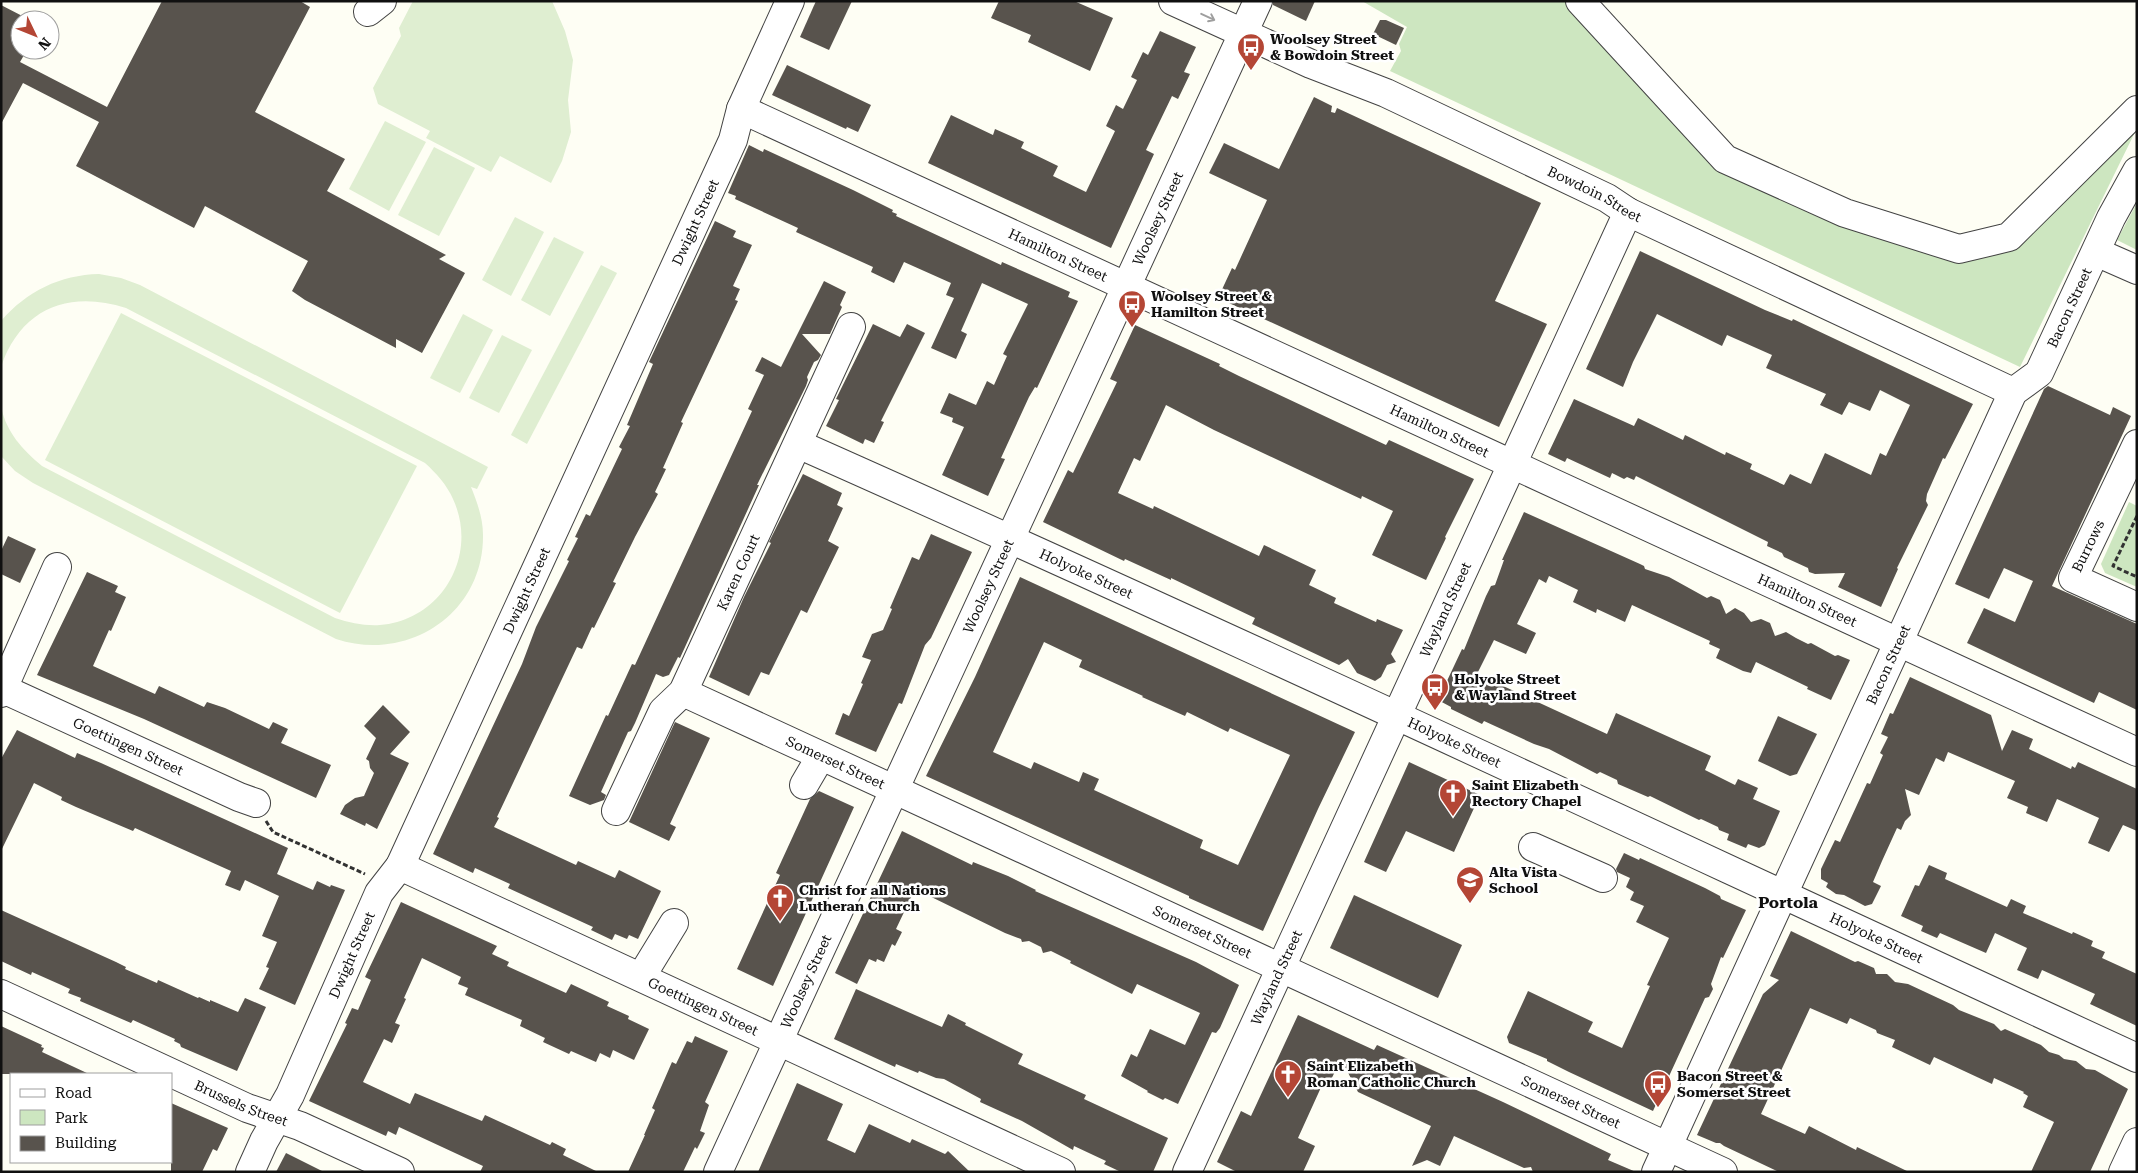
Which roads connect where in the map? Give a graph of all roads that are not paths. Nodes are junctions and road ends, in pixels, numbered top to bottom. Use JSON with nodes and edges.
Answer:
{"nodes":[{"id":1,"x":790,"y":1,"type":"edge"},
{"id":2,"x":1173,"y":1,"type":"edge"},
{"id":3,"x":1258,"y":1,"type":"edge"},
{"id":4,"x":1580,"y":1,"type":"edge"},
{"id":5,"x":1244,"y":34,"type":"junction"},
{"id":6,"x":741,"y":109,"type":"junction"},
{"id":7,"x":2137,"y":110,"type":"edge"},
{"id":8,"x":2137,"y":171,"type":"edge"},
{"id":9,"x":1628,"y":212,"type":"junction"},
{"id":10,"x":2096,"y":252,"type":"junction"},
{"id":11,"x":2137,"y":270,"type":"edge"},
{"id":12,"x":1126,"y":286,"type":"junction"},
{"id":13,"x":851,"y":327,"type":"dead end"},
{"id":14,"x":2013,"y":392,"type":"junction"},
{"id":15,"x":798,"y":444,"type":"junction"},
{"id":16,"x":2137,"y":444,"type":"edge"},
{"id":17,"x":1512,"y":464,"type":"junction"},
{"id":18,"x":2129,"y":481,"type":"edge"},
{"id":19,"x":1011,"y":539,"type":"junction"},
{"id":20,"x":57,"y":567,"type":"dead end"},
{"id":21,"x":2137,"y":607,"type":"edge"},
{"id":22,"x":1898,"y":644,"type":"junction"},
{"id":23,"x":2,"y":690,"type":"edge"},
{"id":24,"x":683,"y":692,"type":"junction"},
{"id":25,"x":1396,"y":716,"type":"junction"},
{"id":26,"x":2137,"y":752,"type":"edge"},
{"id":27,"x":820,"y":756,"type":"junction"},
{"id":28,"x":804,"y":785,"type":"dead end"},
{"id":29,"x":893,"y":789,"type":"junction"},
{"id":30,"x":256,"y":803,"type":"dead end"},
{"id":31,"x":616,"y":811,"type":"dead end"},
{"id":32,"x":1533,"y":846,"type":"dead end"},
{"id":33,"x":393,"y":875,"type":"junction"},
{"id":34,"x":1602,"y":878,"type":"dead end"},
{"id":35,"x":1783,"y":895,"type":"junction"},
{"id":36,"x":674,"y":923,"type":"dead end"},
{"id":37,"x":1280,"y":968,"type":"junction"},
{"id":38,"x":642,"y":977,"type":"junction"},
{"id":39,"x":1,"y":994,"type":"edge"},
{"id":40,"x":779,"y":1041,"type":"junction"},
{"id":41,"x":2137,"y":1058,"type":"edge"},
{"id":42,"x":171,"y":1073,"type":"edge"},
{"id":43,"x":172,"y":1073,"type":"edge"},
{"id":44,"x":277,"y":1118,"type":"junction"},
{"id":45,"x":2137,"y":1142,"type":"edge"},
{"id":46,"x":1668,"y":1146,"type":"junction"},
{"id":47,"x":250,"y":1172,"type":"edge"},
{"id":48,"x":400,"y":1172,"type":"edge"},
{"id":49,"x":718,"y":1172,"type":"edge"},
{"id":50,"x":1061,"y":1172,"type":"edge"},
{"id":51,"x":1187,"y":1172,"type":"edge"},
{"id":52,"x":1656,"y":1172,"type":"edge"},
{"id":53,"x":1723,"y":1172,"type":"edge"},
{"id":54,"x":2123,"y":1172,"type":"edge"}],
"edges":[{"from":1,"to":6,"type":"street","name":"Dwight Street"},
{"from":2,"to":5,"type":"street","name":"Bowdoin Street","one_way":true},
{"from":3,"to":5,"type":"street","name":"Woolsey Street"},
{"from":4,"to":7,"type":"street"},
{"from":5,"to":9,"type":"street","name":"Bowdoin Street"},
{"from":5,"to":12,"type":"street","name":"Woolsey Street"},
{"from":6,"to":12,"type":"street","name":"Hamilton Street"},
{"from":6,"to":33,"type":"street","name":"Dwight Street"},
{"from":8,"to":10,"type":"street","name":"Bacon Street"},
{"from":9,"to":14,"type":"street","name":"Bowdoin Street"},
{"from":9,"to":17,"type":"street","name":"Wayland Street"},
{"from":10,"to":11,"type":"street"},
{"from":10,"to":14,"type":"street","name":"Bacon Street"},
{"from":12,"to":17,"type":"street","name":"Hamilton Street"},
{"from":12,"to":19,"type":"street","name":"Woolsey Street"},
{"from":13,"to":15,"type":"street","name":"Karen Court"},
{"from":14,"to":22,"type":"street","name":"Bacon Street"},
{"from":15,"to":19,"type":"street","name":"Holyoke Street"},
{"from":15,"to":24,"type":"street","name":"Karen Court"},
{"from":16,"to":18,"type":"street","name":"Burrows"},
{"from":17,"to":22,"type":"street","name":"Hamilton Street"},
{"from":17,"to":25,"type":"street","name":"Wayland Street"},
{"from":18,"to":21,"type":"street","name":"Burrows"},
{"from":19,"to":25,"type":"street","name":"Holyoke Street"},
{"from":19,"to":29,"type":"street","name":"Woolsey Street"},
{"from":20,"to":23,"type":"street"},
{"from":22,"to":26,"type":"street","name":"Hamilton Street"},
{"from":22,"to":35,"type":"street","name":"Bacon Street"},
{"from":23,"to":30,"type":"street","name":"Goettingen Street"},
{"from":24,"to":27,"type":"street","name":"Somerset Street"},
{"from":24,"to":31,"type":"street","name":"Karen Court"},
{"from":25,"to":35,"type":"street","name":"Holyoke Street"},
{"from":25,"to":37,"type":"street","name":"Wayland Street"},
{"from":27,"to":28,"type":"street"},
{"from":27,"to":29,"type":"street","name":"Somerset Street"},
{"from":29,"to":37,"type":"street","name":"Somerset Street"},
{"from":29,"to":40,"type":"street","name":"Woolsey Street"},
{"from":32,"to":34,"type":"street"},
{"from":33,"to":38,"type":"street","name":"Goettingen Street"},
{"from":33,"to":44,"type":"street","name":"Dwight Street"},
{"from":35,"to":41,"type":"street","name":"Holyoke Street"},
{"from":35,"to":46,"type":"street","name":"Bacon Street"},
{"from":36,"to":38,"type":"street"},
{"from":37,"to":46,"type":"street","name":"Somerset Street"},
{"from":37,"to":51,"type":"street","name":"Wayland Street"},
{"from":38,"to":40,"type":"street","name":"Goettingen Street"},
{"from":39,"to":42,"type":"street","name":"Brussels Street"},
{"from":40,"to":49,"type":"street","name":"Woolsey Street"},
{"from":40,"to":50,"type":"street","name":"Goettingen Street"},
{"from":43,"to":44,"type":"street","name":"Brussels Street"},
{"from":44,"to":47,"type":"street","name":"Dwight Street"},
{"from":44,"to":48,"type":"street","name":"Brussels Street"},
{"from":45,"to":54,"type":"street"},
{"from":46,"to":52,"type":"street","name":"Bacon Street"},
{"from":46,"to":53,"type":"street","name":"Somerset Street"}]}
